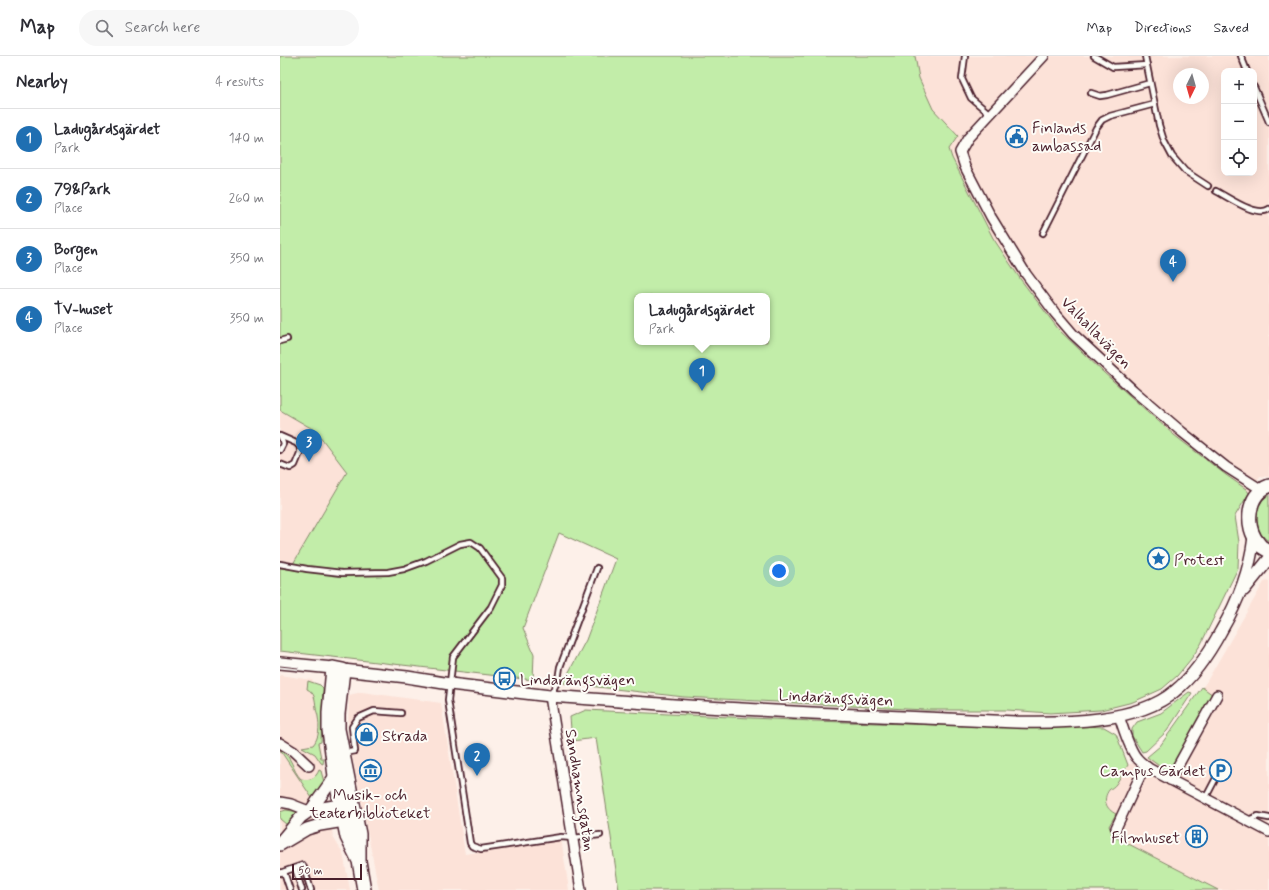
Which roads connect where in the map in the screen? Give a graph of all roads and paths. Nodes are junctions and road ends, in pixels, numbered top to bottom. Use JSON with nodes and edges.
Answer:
{"nodes":[{"id":1,"x":965,"y":56,"type":"edge"},
{"id":2,"x":1044,"y":56,"type":"edge"},
{"id":3,"x":1094,"y":56,"type":"edge"},
{"id":4,"x":1145,"y":56,"type":"edge"},
{"id":5,"x":1241,"y":56,"type":"edge"},
{"id":6,"x":1147,"y":65,"type":"junction"},
{"id":7,"x":1246,"y":68,"type":"edge"},
{"id":8,"x":1150,"y":83,"type":"junction"},
{"id":9,"x":1091,"y":93,"type":"dead end"},
{"id":10,"x":1257,"y":94,"type":"edge"},
{"id":11,"x":1155,"y":104,"type":"junction"},
{"id":12,"x":990,"y":114,"type":"junction"},
{"id":13,"x":1269,"y":122,"type":"edge"},
{"id":14,"x":1208,"y":186,"type":"dead end"},
{"id":15,"x":1216,"y":191,"type":"dead end"},
{"id":16,"x":1269,"y":209,"type":"edge"},
{"id":17,"x":1043,"y":233,"type":"dead end"},
{"id":18,"x":287,"y":339,"type":"dead end"},
{"id":19,"x":280,"y":341,"type":"edge"},
{"id":20,"x":281,"y":437,"type":"edge"},
{"id":21,"x":280,"y":450,"type":"edge"},
{"id":22,"x":280,"y":464,"type":"edge"},
{"id":23,"x":1265,"y":488,"type":"edge"},
{"id":24,"x":1254,"y":537,"type":"junction"},
{"id":25,"x":1269,"y":551,"type":"edge"},
{"id":26,"x":1269,"y":559,"type":"edge"},
{"id":27,"x":280,"y":564,"type":"edge"},
{"id":28,"x":597,"y":568,"type":"dead end"},
{"id":29,"x":1238,"y":596,"type":"junction"},
{"id":30,"x":280,"y":663,"type":"edge"},
{"id":31,"x":338,"y":669,"type":"junction"},
{"id":32,"x":450,"y":684,"type":"junction"},
{"id":33,"x":1217,"y":695,"type":"dead end"},
{"id":34,"x":550,"y":696,"type":"junction"},
{"id":35,"x":401,"y":713,"type":"dead end"},
{"id":36,"x":1119,"y":716,"type":"junction"},
{"id":37,"x":280,"y":743,"type":"edge"},
{"id":38,"x":343,"y":754,"type":"junction"},
{"id":39,"x":309,"y":766,"type":"dead end"},
{"id":40,"x":1147,"y":767,"type":"junction"},
{"id":41,"x":335,"y":776,"type":"junction"},
{"id":42,"x":1216,"y":778,"type":"dead end"},
{"id":43,"x":1170,"y":780,"type":"junction"},
{"id":44,"x":1206,"y":799,"type":"junction"},
{"id":45,"x":280,"y":802,"type":"edge"},
{"id":46,"x":347,"y":804,"type":"junction"},
{"id":47,"x":310,"y":811,"type":"junction"},
{"id":48,"x":1269,"y":818,"type":"edge"},
{"id":49,"x":350,"y":820,"type":"junction"},
{"id":50,"x":1246,"y":821,"type":"junction"},
{"id":51,"x":1116,"y":828,"type":"dead end"},
{"id":52,"x":1269,"y":832,"type":"edge"},
{"id":53,"x":600,"y":835,"type":"dead end"},
{"id":54,"x":573,"y":838,"type":"junction"},
{"id":55,"x":280,"y":842,"type":"edge"},
{"id":56,"x":280,"y":845,"type":"edge"},
{"id":57,"x":295,"y":868,"type":"junction"},
{"id":58,"x":282,"y":873,"type":"edge"},
{"id":59,"x":290,"y":890,"type":"edge"},
{"id":60,"x":302,"y":890,"type":"edge"},
{"id":61,"x":311,"y":890,"type":"edge"},
{"id":62,"x":364,"y":890,"type":"edge"},
{"id":63,"x":580,"y":890,"type":"edge"}],
"edges":[{"from":1,"to":12,"type":"lane"},
{"from":2,"to":12,"type":"street"},
{"from":3,"to":6,"type":"lane"},
{"from":4,"to":6,"type":"lane"},
{"from":5,"to":7,"type":"lane"},
{"from":6,"to":8,"type":"lane"},
{"from":8,"to":9,"type":"lane"},
{"from":8,"to":11,"type":"lane"},
{"from":10,"to":13,"type":"lane"},
{"from":11,"to":14,"type":"lane"},
{"from":11,"to":17,"type":"lane"},
{"from":12,"to":23,"type":"street","name":"Valhallavägen"},
{"from":15,"to":16,"type":"lane"},
{"from":18,"to":19,"type":"lane"},
{"from":20,"to":21,"type":"lane"},
{"from":20,"to":22,"type":"lane"},
{"from":23,"to":24,"type":"main road"},
{"from":24,"to":25,"type":"main road"},
{"from":24,"to":29,"type":"street","name":"Lindarängsvägen"},
{"from":26,"to":29,"type":"street","name":"Lindarängsvägen"},
{"from":27,"to":32,"type":"lane"},
{"from":28,"to":34,"type":"lane"},
{"from":29,"to":36,"type":"street","name":"Lindarängsvägen"},
{"from":30,"to":31,"type":"street","name":"Lindarängsvägen"},
{"from":31,"to":32,"type":"street","name":"Lindarängsvägen"},
{"from":31,"to":38,"type":"main road"},
{"from":31,"to":41,"type":"main road"},
{"from":32,"to":34,"type":"street","name":"Lindarängsvägen"},
{"from":32,"to":54,"type":"lane"},
{"from":33,"to":43,"type":"street"},
{"from":34,"to":36,"type":"street","name":"Lindarängsvägen"},
{"from":34,"to":54,"type":"street","name":"Sandhamnsgatan"},
{"from":35,"to":38,"type":"lane"},
{"from":36,"to":40,"type":"street"},
{"from":37,"to":39,"type":"street"},
{"from":38,"to":46,"type":"main road"},
{"from":40,"to":43,"type":"street"},
{"from":40,"to":51,"type":"street"},
{"from":41,"to":46,"type":"main road"},
{"from":41,"to":47,"type":"street"},
{"from":42,"to":44,"type":"lane"},
{"from":43,"to":44,"type":"street"},
{"from":44,"to":50,"type":"street"},
{"from":45,"to":47,"type":"street"},
{"from":46,"to":47,"type":"street"},
{"from":46,"to":49,"type":"main road"},
{"from":47,"to":55,"type":"street"},
{"from":48,"to":50,"type":"lane"},
{"from":49,"to":56,"type":"street"},
{"from":49,"to":62,"type":"main road"},
{"from":50,"to":52,"type":"street"},
{"from":53,"to":54,"type":"lane"},
{"from":54,"to":63,"type":"street","name":"Sandhamnsgatan"},
{"from":57,"to":58,"type":"lane"},
{"from":57,"to":60,"type":"lane"},
{"from":57,"to":61,"type":"lane"},
{"from":58,"to":59,"type":"lane"}]}
